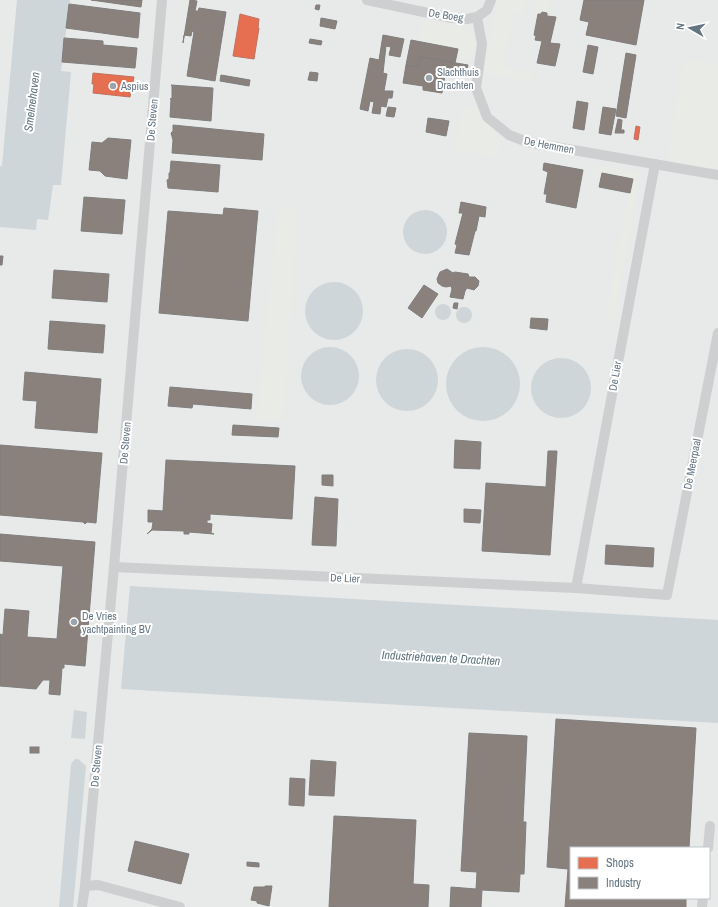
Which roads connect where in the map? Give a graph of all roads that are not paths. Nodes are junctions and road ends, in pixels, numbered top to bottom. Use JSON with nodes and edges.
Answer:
{"nodes":[{"id":1,"x":162,"y":0,"type":"edge"},
{"id":2,"x":367,"y":0,"type":"edge"},
{"id":3,"x":491,"y":0,"type":"edge"},
{"id":4,"x":477,"y":17,"type":"junction"},
{"id":5,"x":654,"y":164,"type":"junction"},
{"id":6,"x":718,"y":175,"type":"edge"},
{"id":7,"x":718,"y":333,"type":"edge"},
{"id":8,"x":114,"y":567,"type":"junction"},
{"id":9,"x":576,"y":588,"type":"junction"},
{"id":10,"x":667,"y":595,"type":"joint"},
{"id":11,"x":710,"y":826,"type":"dead end"},
{"id":12,"x":708,"y":847,"type":"edge"},
{"id":13,"x":86,"y":886,"type":"junction"},
{"id":14,"x":82,"y":907,"type":"edge"},
{"id":15,"x":180,"y":907,"type":"edge"}],
"edges":[{"from":1,"to":8,"type":"street","name":"De Steven"},
{"from":2,"to":4,"type":"street","name":"De Boeg"},
{"from":3,"to":4,"type":"street"},
{"from":4,"to":5,"type":"street","name":"De Hemmen"},
{"from":5,"to":6,"type":"street","name":"De Hemmen"},
{"from":5,"to":9,"type":"street","name":"De Lier"},
{"from":7,"to":10,"type":"street","name":"De Meerpaal"},
{"from":8,"to":9,"type":"street","name":"De Lier"},
{"from":8,"to":13,"type":"street","name":"De Steven"},
{"from":9,"to":10,"type":"street","name":"De Lier"},
{"from":11,"to":12,"type":"street"},
{"from":13,"to":14,"type":"street","name":"De Steven"},
{"from":13,"to":15,"type":"street"}]}
